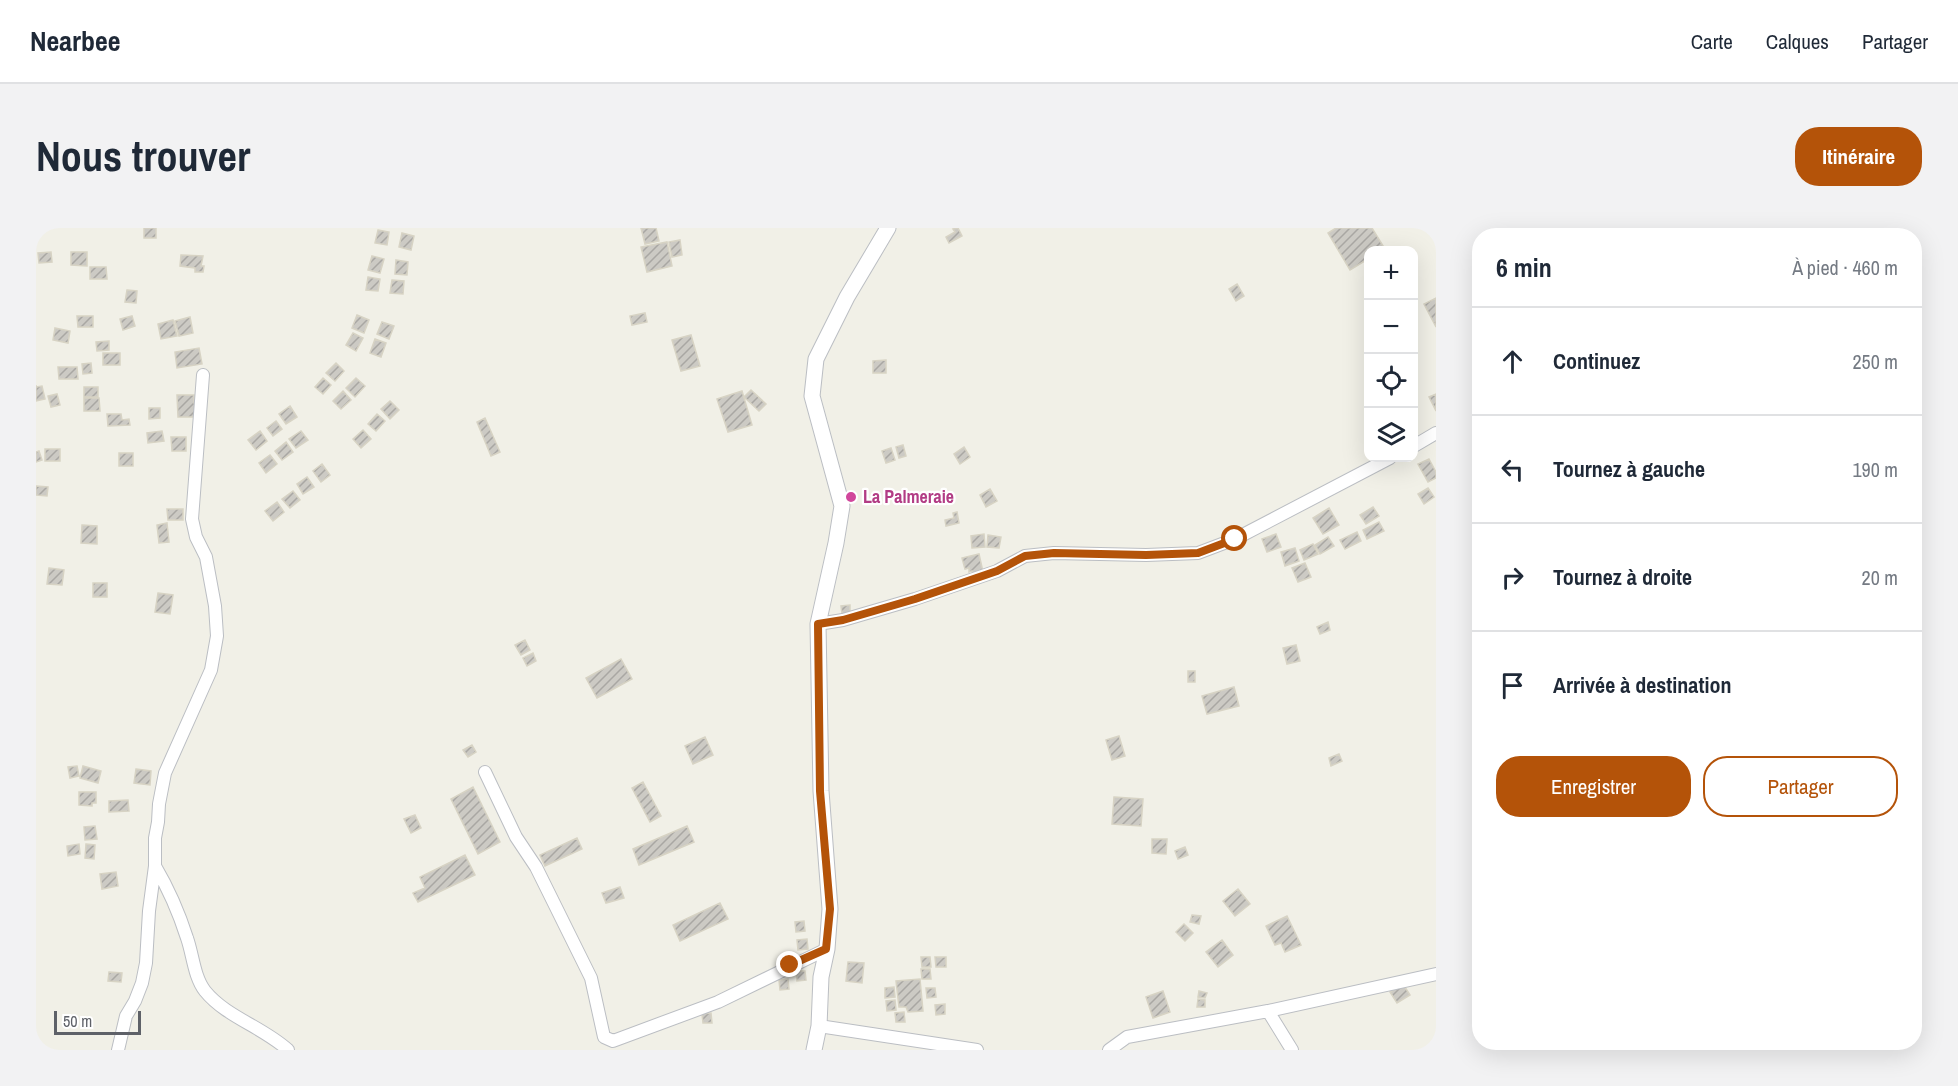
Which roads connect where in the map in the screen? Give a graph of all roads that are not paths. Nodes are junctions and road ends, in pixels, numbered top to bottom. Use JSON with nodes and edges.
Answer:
{"nodes":[{"id":1,"x":888,"y":228,"type":"edge"},
{"id":2,"x":203,"y":375,"type":"dead end"},
{"id":3,"x":1436,"y":433,"type":"edge"},
{"id":4,"x":1418,"y":443,"type":"edge"},
{"id":5,"x":1382,"y":462,"type":"edge"},
{"id":6,"x":818,"y":624,"type":"junction"},
{"id":7,"x":485,"y":772,"type":"dead end"},
{"id":8,"x":155,"y":866,"type":"junction"},
{"id":9,"x":826,"y":949,"type":"junction"},
{"id":10,"x":1436,"y":974,"type":"edge"},
{"id":11,"x":1268,"y":1011,"type":"junction"},
{"id":12,"x":819,"y":1026,"type":"junction"},
{"id":13,"x":612,"y":1045,"type":"edge"},
{"id":14,"x":118,"y":1050,"type":"edge"},
{"id":15,"x":288,"y":1050,"type":"edge"},
{"id":16,"x":814,"y":1050,"type":"edge"},
{"id":17,"x":977,"y":1050,"type":"edge"},
{"id":18,"x":1109,"y":1050,"type":"edge"},
{"id":19,"x":1292,"y":1050,"type":"edge"}],
"edges":[{"from":1,"to":6,"type":"street"},
{"from":2,"to":8,"type":"street"},
{"from":3,"to":4,"type":"street"},
{"from":5,"to":6,"type":"street"},
{"from":6,"to":9,"type":"street"},
{"from":7,"to":13,"type":"street"},
{"from":8,"to":14,"type":"street"},
{"from":8,"to":15,"type":"street"},
{"from":9,"to":12,"type":"street"},
{"from":9,"to":13,"type":"street"},
{"from":10,"to":11,"type":"street"},
{"from":11,"to":18,"type":"street"},
{"from":11,"to":19,"type":"street"},
{"from":12,"to":16,"type":"street"},
{"from":12,"to":17,"type":"street"}]}
